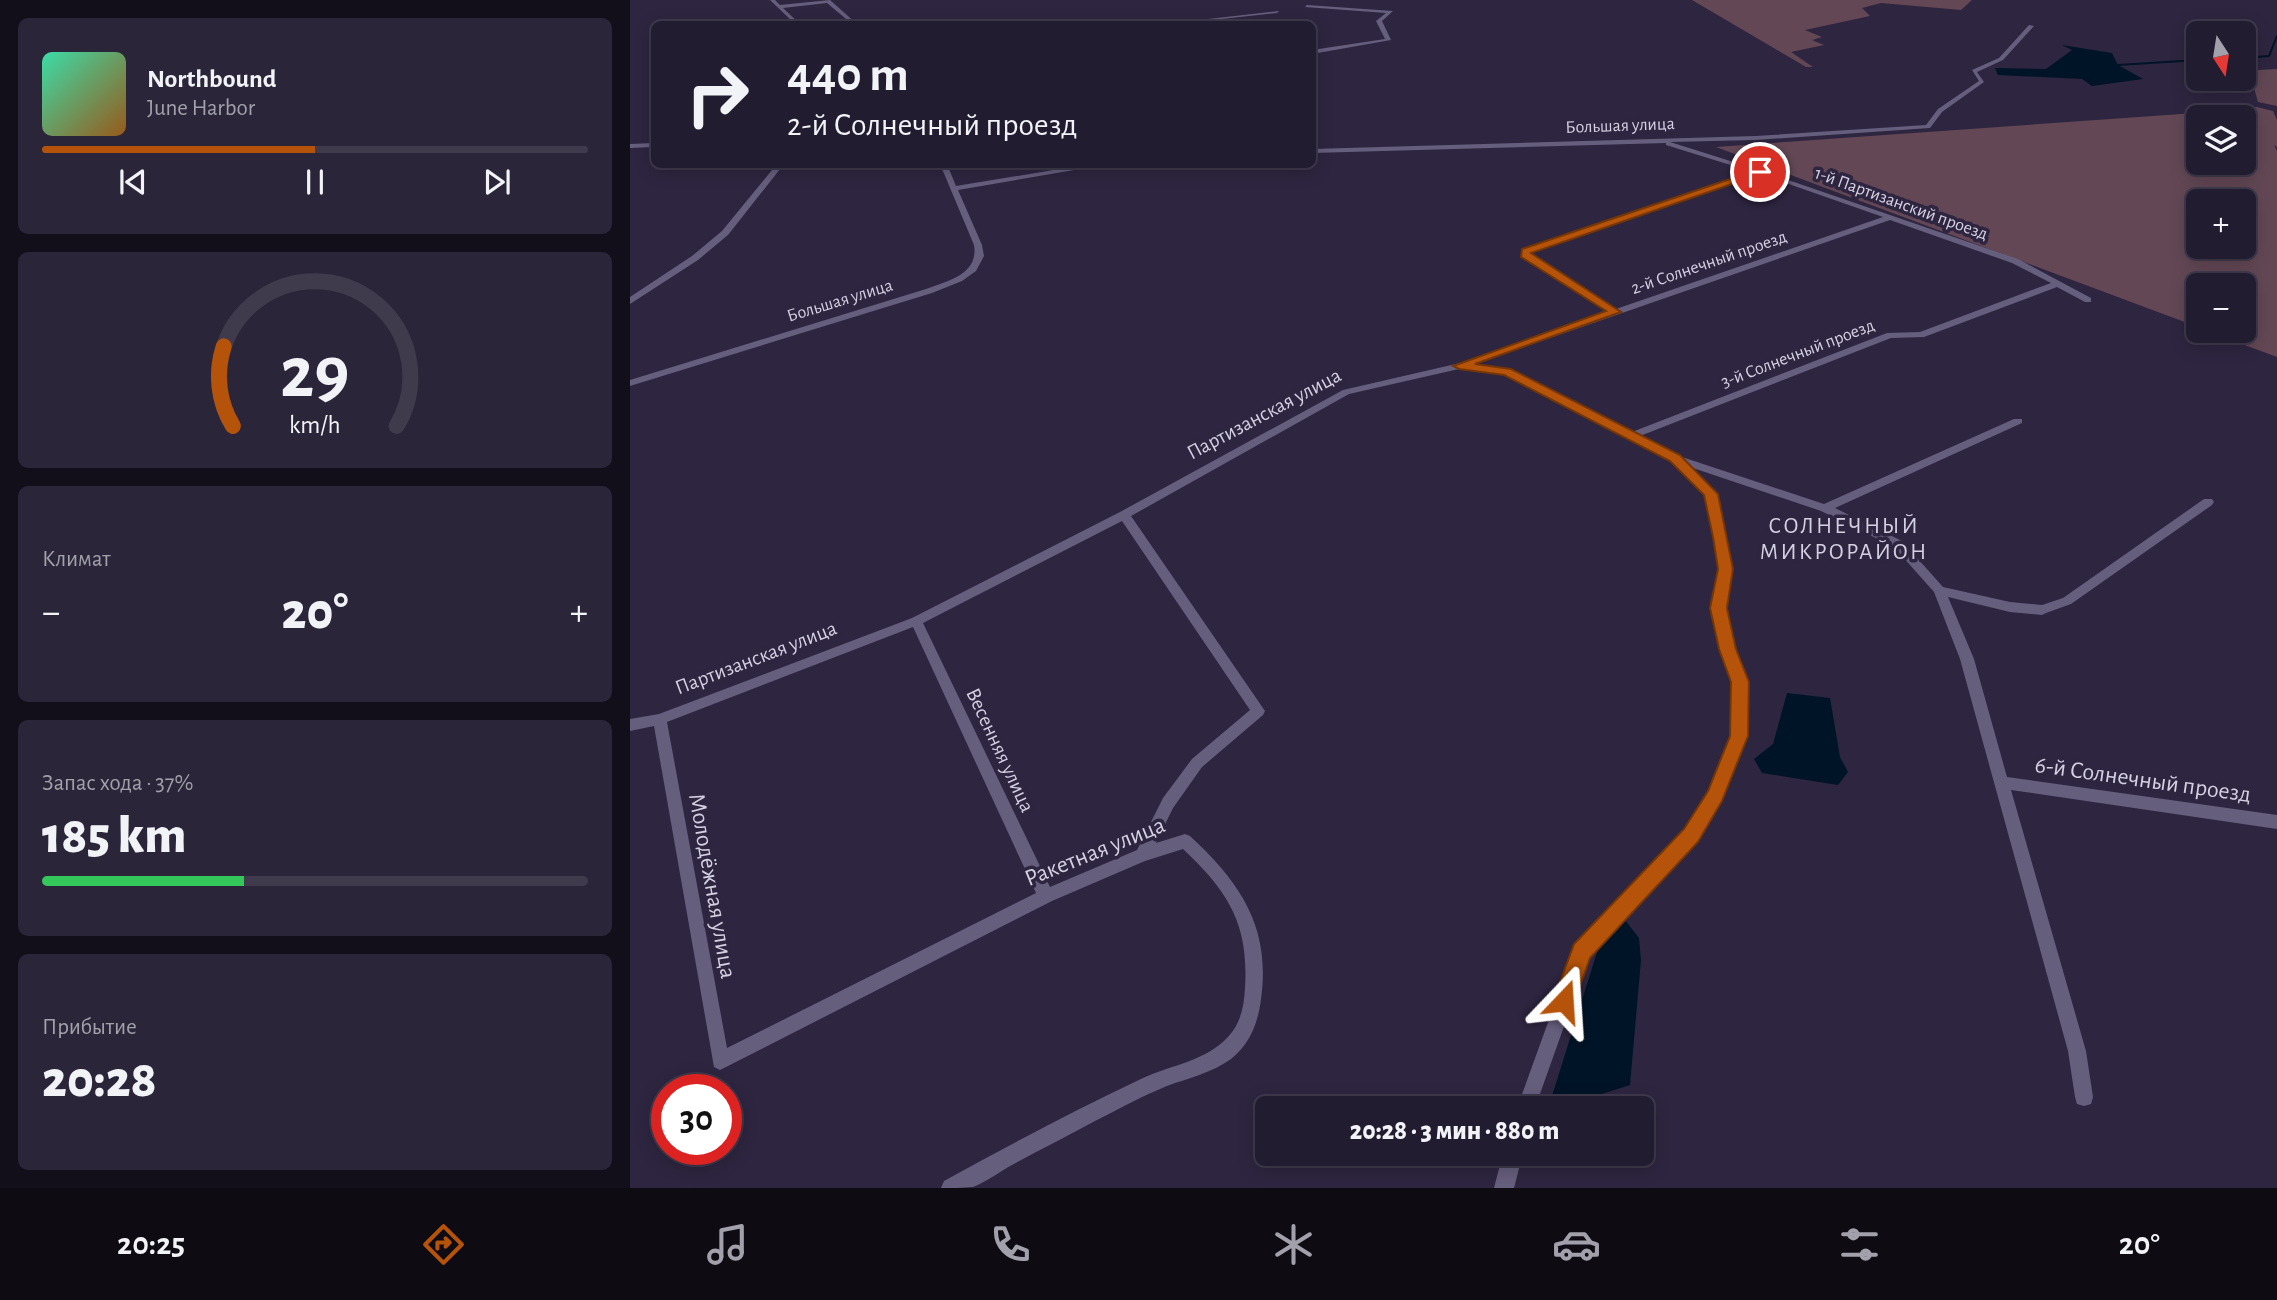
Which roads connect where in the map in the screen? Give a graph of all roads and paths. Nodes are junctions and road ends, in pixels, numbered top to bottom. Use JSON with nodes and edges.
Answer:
{"nodes":[{"id":1,"x":772,"y":0,"type":"edge"},
{"id":2,"x":1307,"y":6,"type":"dead end"},
{"id":3,"x":778,"y":7,"type":"junction"},
{"id":4,"x":1277,"y":12,"type":"dead end"},
{"id":5,"x":794,"y":21,"type":"edge"},
{"id":6,"x":851,"y":21,"type":"edge"},
{"id":7,"x":1194,"y":21,"type":"edge"},
{"id":8,"x":2031,"y":26,"type":"dead end"},
{"id":9,"x":1316,"y":51,"type":"edge"},
{"id":10,"x":1658,"y":141,"type":"junction"},
{"id":11,"x":651,"y":145,"type":"edge"},
{"id":12,"x":630,"y":146,"type":"edge"},
{"id":13,"x":1316,"y":150,"type":"edge"},
{"id":14,"x":778,"y":168,"type":"edge"},
{"id":15,"x":945,"y":168,"type":"edge"},
{"id":16,"x":1081,"y":168,"type":"edge"},
{"id":17,"x":1760,"y":172,"type":"junction"},
{"id":18,"x":956,"y":188,"type":"junction"},
{"id":19,"x":1889,"y":218,"type":"junction"},
{"id":20,"x":2057,"y":284,"type":"junction"},
{"id":21,"x":2088,"y":300,"type":"dead end"},
{"id":22,"x":630,"y":301,"type":"edge"},
{"id":23,"x":1615,"y":312,"type":"junction"},
{"id":24,"x":1459,"y":366,"type":"junction"},
{"id":25,"x":630,"y":383,"type":"edge"},
{"id":26,"x":2018,"y":421,"type":"dead end"},
{"id":27,"x":1631,"y":436,"type":"junction"},
{"id":28,"x":1675,"y":458,"type":"junction"},
{"id":29,"x":2208,"y":502,"type":"dead end"},
{"id":30,"x":1825,"y":508,"type":"junction"},
{"id":31,"x":1124,"y":515,"type":"junction"},
{"id":32,"x":1939,"y":590,"type":"junction"},
{"id":33,"x":916,"y":621,"type":"junction"},
{"id":34,"x":660,"y":719,"type":"junction"},
{"id":35,"x":630,"y":725,"type":"edge"},
{"id":36,"x":2001,"y":782,"type":"junction"},
{"id":37,"x":2277,"y":822,"type":"edge"},
{"id":38,"x":1142,"y":855,"type":"junction"},
{"id":39,"x":1046,"y":896,"type":"junction"},
{"id":40,"x":720,"y":1061,"type":"joint"},
{"id":41,"x":1530,"y":1096,"type":"edge"},
{"id":42,"x":2084,"y":1097,"type":"dead end"},
{"id":43,"x":1510,"y":1166,"type":"edge"},
{"id":44,"x":951,"y":1188,"type":"edge"},
{"id":45,"x":1504,"y":1188,"type":"edge"}],
"edges":[{"from":1,"to":3,"type":"street"},
{"from":2,"to":9,"type":"street"},
{"from":3,"to":5,"type":"street"},
{"from":3,"to":6,"type":"street"},
{"from":4,"to":7,"type":"street"},
{"from":8,"to":10,"type":"street","name":"Большая улица"},
{"from":10,"to":13,"type":"street","name":"Большая улица"},
{"from":10,"to":17,"type":"street","name":"1-й Партизанский проезд"},
{"from":11,"to":12,"type":"street"},
{"from":14,"to":22,"type":"street"},
{"from":15,"to":18,"type":"street","name":"Большая улица"},
{"from":16,"to":18,"type":"street"},
{"from":17,"to":19,"type":"street","name":"1-й Партизанский проезд"},
{"from":17,"to":23,"type":"street"},
{"from":18,"to":25,"type":"street","name":"Большая улица"},
{"from":19,"to":20,"type":"street","name":"1-й Партизанский проезд"},
{"from":19,"to":23,"type":"street","name":"2-й Солнечный проезд"},
{"from":20,"to":21,"type":"street","name":"1-й Партизанский проезд"},
{"from":20,"to":27,"type":"street","name":"3-й Солнечный проезд"},
{"from":23,"to":24,"type":"street","name":"2-й Солнечный проезд"},
{"from":24,"to":27,"type":"street","name":"Партизанская улица"},
{"from":24,"to":31,"type":"street","name":"Партизанская улица"},
{"from":26,"to":30,"type":"street"},
{"from":27,"to":28,"type":"street","name":"Партизанская улица"},
{"from":28,"to":30,"type":"street"},
{"from":28,"to":41,"type":"street","name":"Партизанская улица"},
{"from":29,"to":32,"type":"street"},
{"from":30,"to":32,"type":"street"},
{"from":31,"to":33,"type":"street","name":"Партизанская улица"},
{"from":31,"to":38,"type":"street"},
{"from":32,"to":36,"type":"street"},
{"from":33,"to":34,"type":"street","name":"Партизанская улица"},
{"from":33,"to":39,"type":"street","name":"Весенняя улица"},
{"from":34,"to":35,"type":"street","name":"Партизанская улица"},
{"from":34,"to":40,"type":"street","name":"Молодёжная улица"},
{"from":36,"to":37,"type":"street","name":"6-й Солнечный проезд"},
{"from":36,"to":42,"type":"street"},
{"from":38,"to":39,"type":"street","name":"Ракетная улица"},
{"from":38,"to":44,"type":"street","name":"Ракетная улица"},
{"from":39,"to":40,"type":"street","name":"Ракетная улица"},
{"from":43,"to":45,"type":"street"}]}
